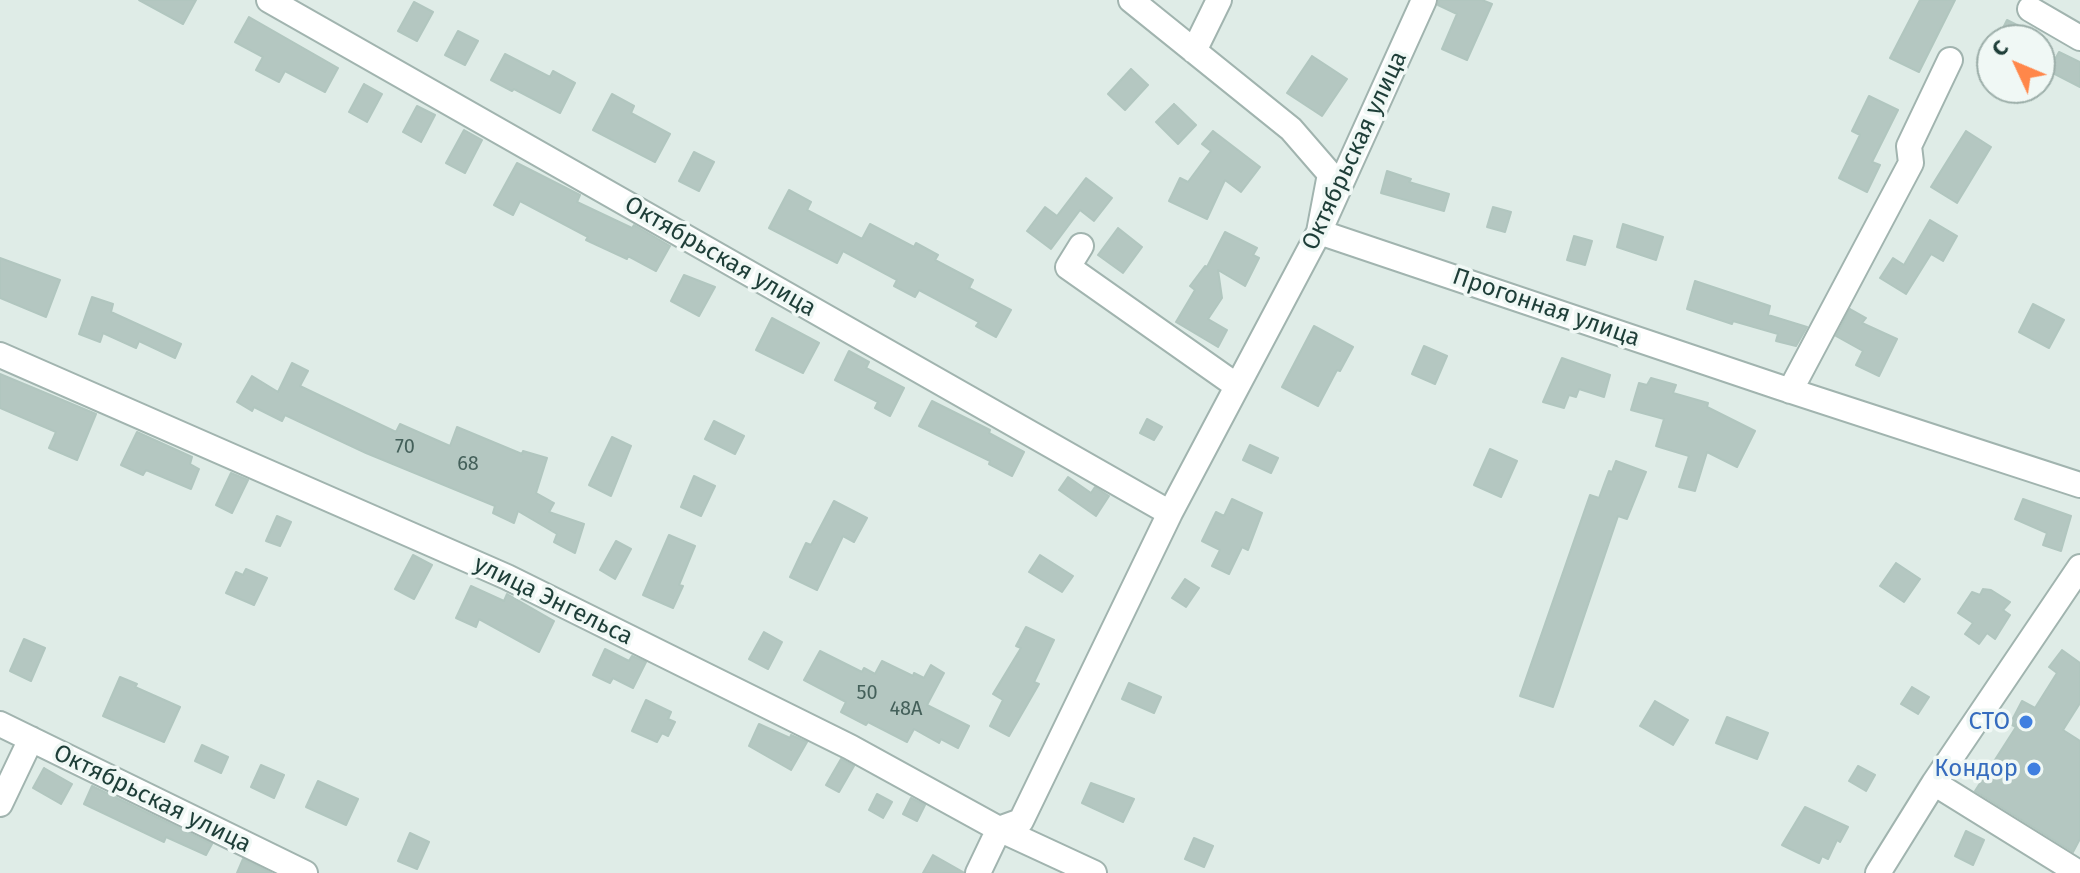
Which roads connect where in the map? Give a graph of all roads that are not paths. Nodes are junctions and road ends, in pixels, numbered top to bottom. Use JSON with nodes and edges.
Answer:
{"nodes":[{"id":1,"x":269,"y":0,"type":"edge"},
{"id":2,"x":1131,"y":0,"type":"edge"},
{"id":3,"x":1219,"y":0,"type":"edge"},
{"id":4,"x":1424,"y":0,"type":"edge"},
{"id":5,"x":2030,"y":9,"type":"dead end"},
{"id":6,"x":2080,"y":38,"type":"edge"},
{"id":7,"x":1194,"y":51,"type":"junction"},
{"id":8,"x":1950,"y":60,"type":"dead end"},
{"id":9,"x":1319,"y":232,"type":"junction"},
{"id":10,"x":1081,"y":246,"type":"dead end"},
{"id":11,"x":0,"y":355,"type":"edge"},
{"id":12,"x":1237,"y":386,"type":"junction"},
{"id":13,"x":1790,"y":391,"type":"junction"},
{"id":14,"x":2080,"y":485,"type":"edge"},
{"id":15,"x":1170,"y":513,"type":"junction"},
{"id":16,"x":2080,"y":567,"type":"edge"},
{"id":17,"x":0,"y":724,"type":"edge"},
{"id":18,"x":31,"y":739,"type":"junction"},
{"id":19,"x":1934,"y":783,"type":"junction"},
{"id":20,"x":0,"y":804,"type":"edge"},
{"id":21,"x":999,"y":829,"type":"junction"},
{"id":22,"x":305,"y":873,"type":"edge"},
{"id":23,"x":978,"y":873,"type":"edge"},
{"id":24,"x":1094,"y":873,"type":"edge"},
{"id":25,"x":1878,"y":873,"type":"edge"},
{"id":26,"x":2079,"y":873,"type":"edge"}],
"edges":[{"from":1,"to":15,"type":"street","name":"Октябрьская улица"},
{"from":2,"to":7,"type":"street"},
{"from":3,"to":7,"type":"street"},
{"from":4,"to":9,"type":"street","name":"Октябрьская улица"},
{"from":5,"to":6,"type":"street"},
{"from":7,"to":9,"type":"street"},
{"from":8,"to":13,"type":"street"},
{"from":9,"to":12,"type":"street","name":"Октябрьская улица"},
{"from":9,"to":13,"type":"street","name":"Прогонная улица"},
{"from":10,"to":12,"type":"street"},
{"from":11,"to":21,"type":"street","name":"улица Энгельса"},
{"from":12,"to":15,"type":"street","name":"Октябрьская улица"},
{"from":13,"to":14,"type":"street","name":"Прогонная улица"},
{"from":15,"to":21,"type":"street","name":"Октябрьская улица"},
{"from":16,"to":19,"type":"street"},
{"from":17,"to":18,"type":"street","name":"Октябрьская улица"},
{"from":18,"to":20,"type":"street"},
{"from":18,"to":22,"type":"street","name":"Октябрьская улица"},
{"from":19,"to":25,"type":"street"},
{"from":19,"to":26,"type":"street"},
{"from":21,"to":23,"type":"street","name":"Октябрьская улица"},
{"from":21,"to":24,"type":"street","name":"улица Энгельса"}]}
